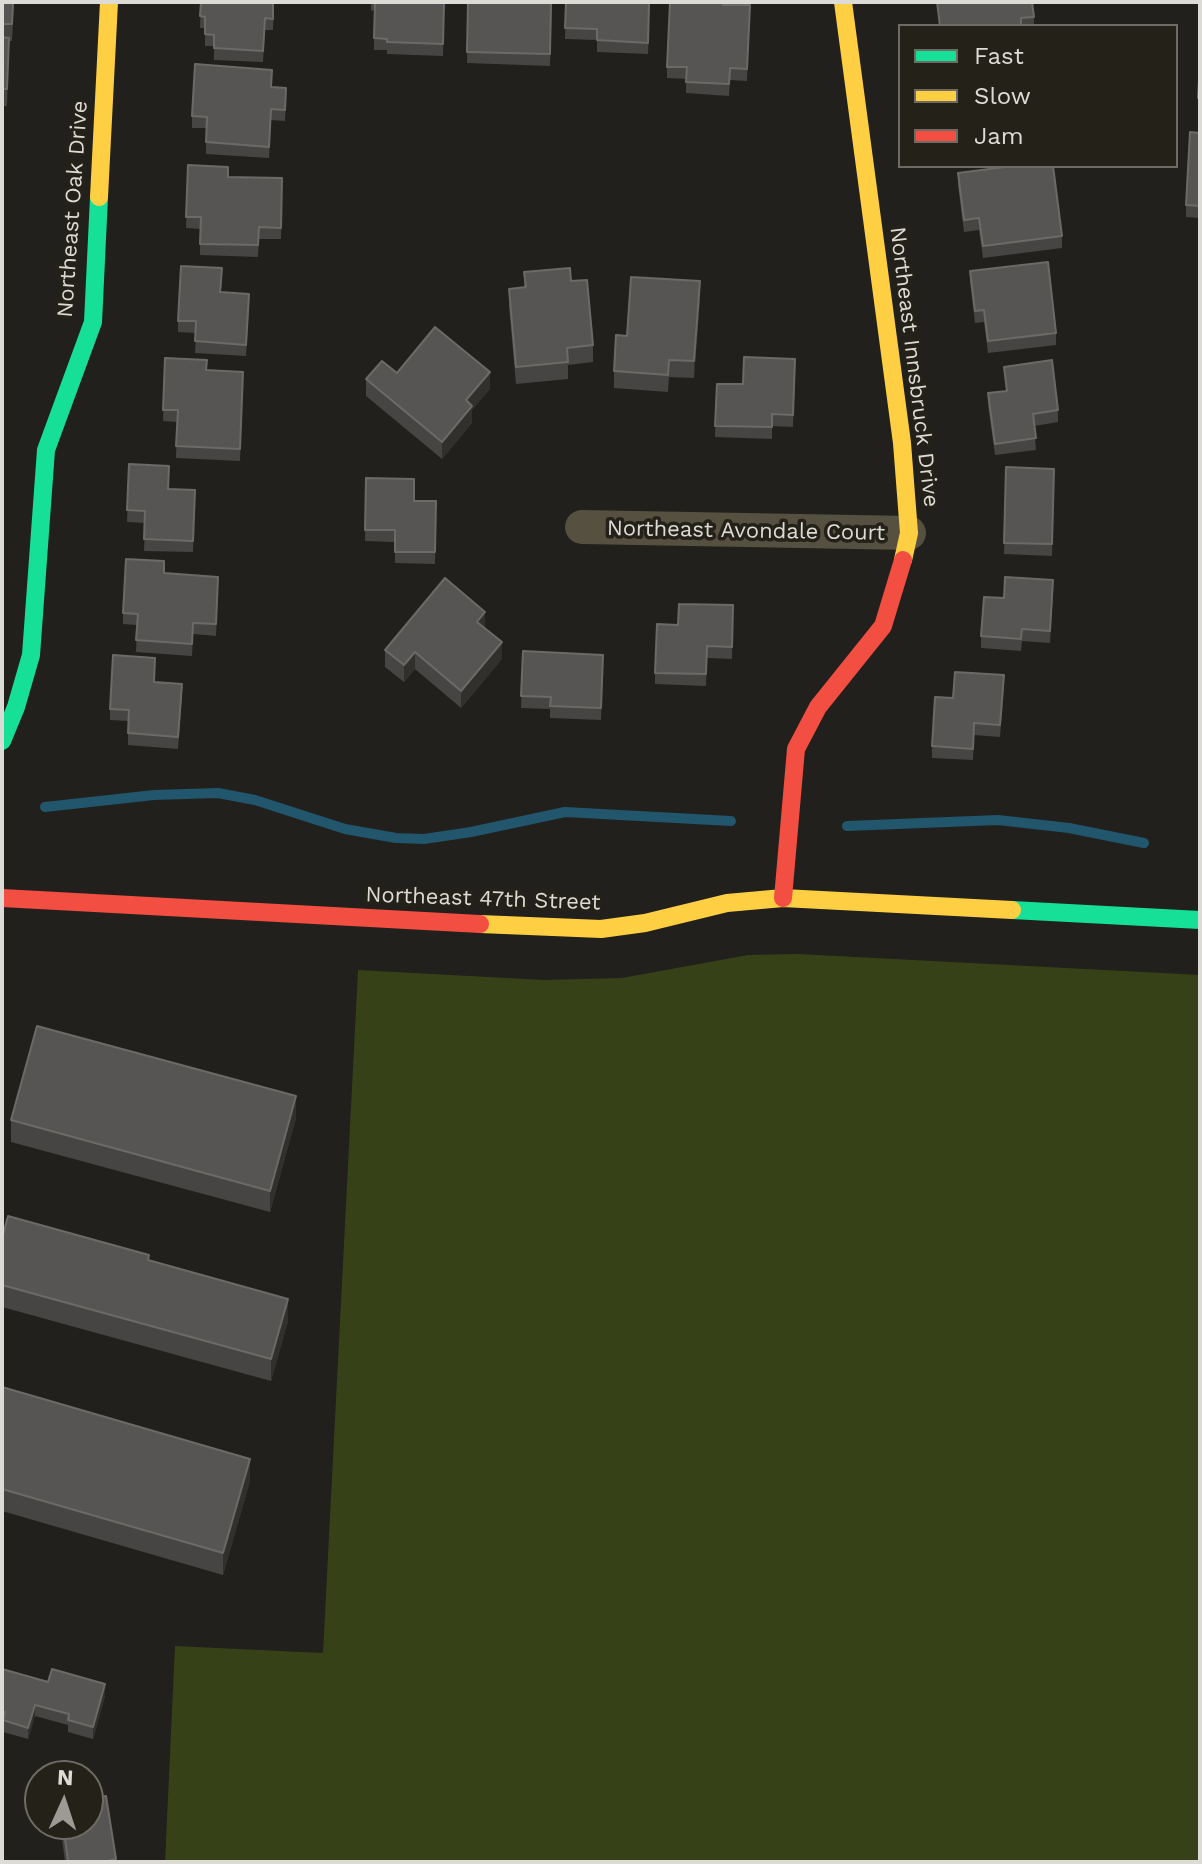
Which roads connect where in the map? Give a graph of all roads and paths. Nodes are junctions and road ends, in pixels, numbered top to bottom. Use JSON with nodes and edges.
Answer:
{"nodes":[{"id":1,"x":109,"y":2,"type":"edge"},
{"id":2,"x":843,"y":2,"type":"edge"},
{"id":3,"x":582,"y":527,"type":"dead end"},
{"id":4,"x":909,"y":533,"type":"junction"},
{"id":5,"x":2,"y":741,"type":"edge"},
{"id":6,"x":2,"y":898,"type":"edge"},
{"id":7,"x":783,"y":898,"type":"junction"},
{"id":8,"x":1200,"y":920,"type":"edge"}],
"edges":[{"from":1,"to":5,"type":"street","name":"Northeast Oak Drive"},
{"from":2,"to":4,"type":"street","name":"Northeast Innsbruck Drive"},
{"from":3,"to":4,"type":"street","name":"Northeast Avondale Court"},
{"from":4,"to":7,"type":"street","name":"Northeast Innsbruck Drive"},
{"from":6,"to":7,"type":"street","name":"Northeast 47th Street"},
{"from":7,"to":8,"type":"street","name":"Northeast 47th Street"}]}
